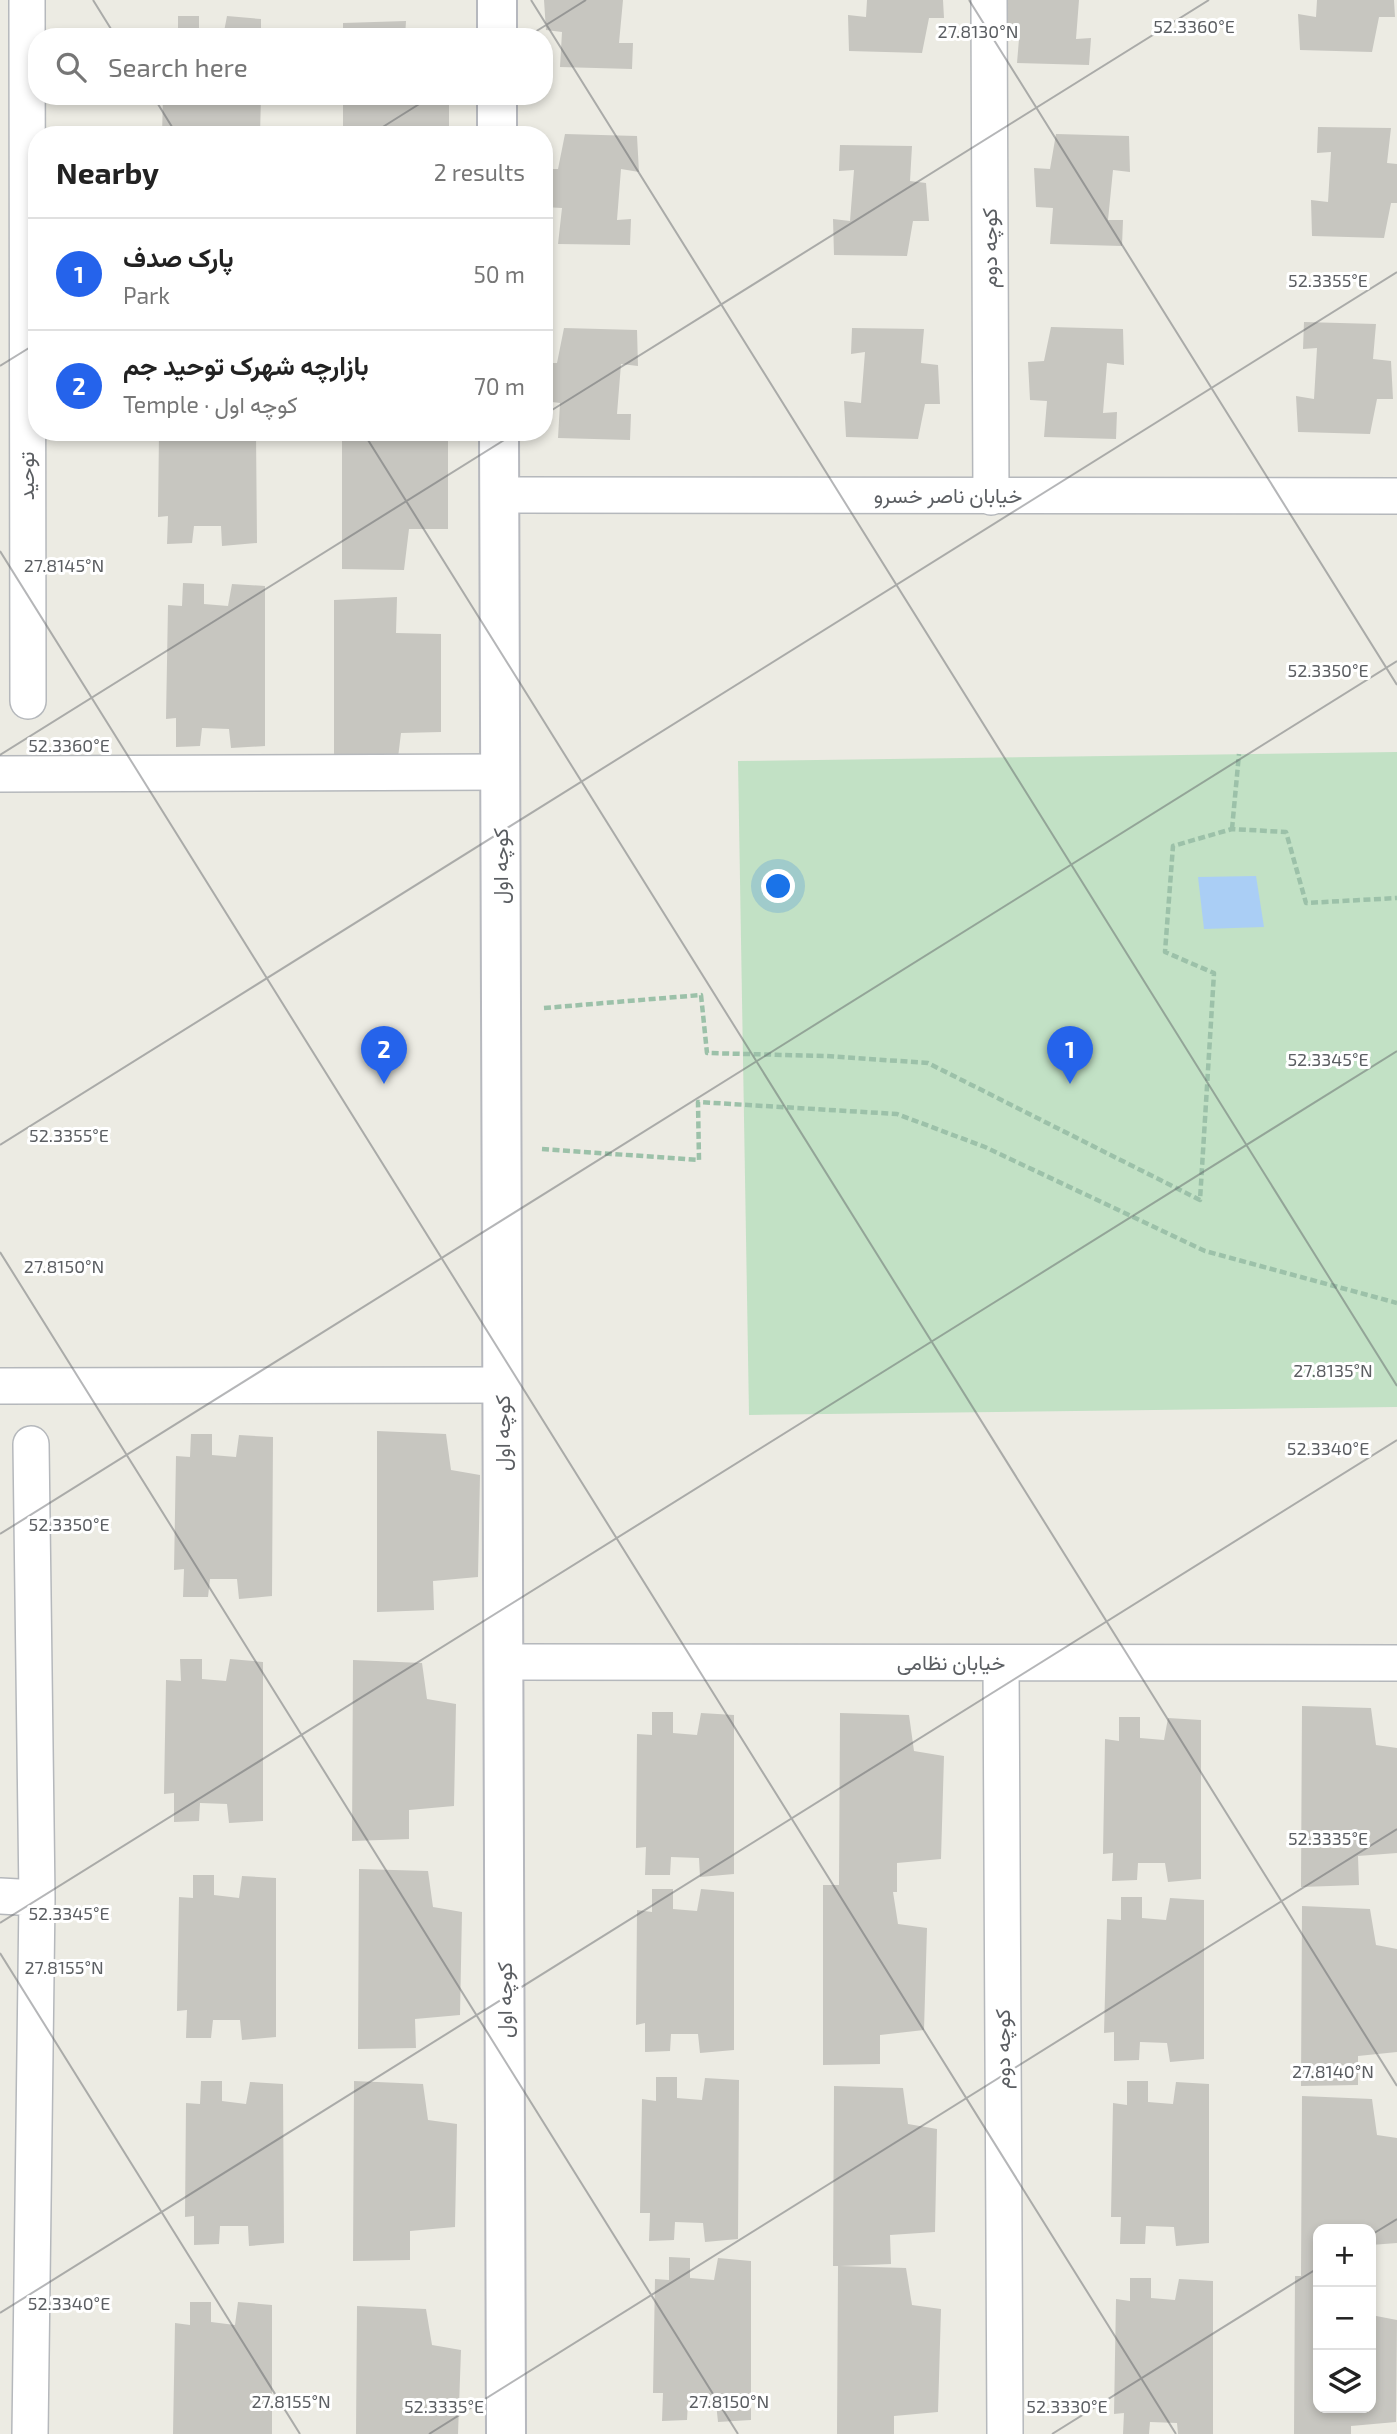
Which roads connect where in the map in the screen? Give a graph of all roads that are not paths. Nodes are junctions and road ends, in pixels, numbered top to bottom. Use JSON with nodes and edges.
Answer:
{"nodes":[{"id":1,"x":27,"y":0,"type":"edge"},
{"id":2,"x":497,"y":0,"type":"edge"},
{"id":3,"x":989,"y":0,"type":"edge"},
{"id":4,"x":497,"y":28,"type":"edge"},
{"id":5,"x":497,"y":105,"type":"edge"},
{"id":6,"x":497,"y":126,"type":"edge"},
{"id":7,"x":14,"y":282,"type":"edge"},
{"id":8,"x":499,"y":441,"type":"edge"},
{"id":9,"x":499,"y":495,"type":"junction"},
{"id":10,"x":991,"y":496,"type":"junction"},
{"id":11,"x":1397,"y":496,"type":"edge"},
{"id":12,"x":28,"y":701,"type":"dead end"},
{"id":13,"x":500,"y":772,"type":"junction"},
{"id":14,"x":0,"y":774,"type":"edge"},
{"id":15,"x":503,"y":1385,"type":"junction"},
{"id":16,"x":0,"y":1386,"type":"edge"},
{"id":17,"x":31,"y":1444,"type":"dead end"},
{"id":18,"x":505,"y":1662,"type":"junction"},
{"id":19,"x":1001,"y":1663,"type":"junction"},
{"id":20,"x":1397,"y":1663,"type":"edge"},
{"id":21,"x":0,"y":1896,"type":"edge"},
{"id":22,"x":37,"y":1898,"type":"junction"},
{"id":23,"x":30,"y":2434,"type":"edge"},
{"id":24,"x":506,"y":2434,"type":"edge"},
{"id":25,"x":1005,"y":2434,"type":"edge"}],
"edges":[{"from":1,"to":7,"type":"street","name":"توحید"},
{"from":2,"to":4,"type":"street"},
{"from":3,"to":10,"type":"street","name":"کوچه دوم"},
{"from":5,"to":6,"type":"street"},
{"from":7,"to":12,"type":"street","name":"توحید"},
{"from":8,"to":9,"type":"street","name":"کوچه اول"},
{"from":9,"to":10,"type":"street","name":"خیابان ناصر خسرو"},
{"from":9,"to":13,"type":"street","name":"کوچه اول"},
{"from":10,"to":11,"type":"street","name":"خیابان ناصر خسرو"},
{"from":13,"to":14,"type":"street"},
{"from":13,"to":15,"type":"street","name":"کوچه اول"},
{"from":15,"to":16,"type":"street"},
{"from":15,"to":18,"type":"street","name":"کوچه اول"},
{"from":17,"to":22,"type":"street"},
{"from":18,"to":19,"type":"street","name":"خیابان نظامی"},
{"from":18,"to":24,"type":"street","name":"کوچه اول"},
{"from":19,"to":20,"type":"street","name":"خیابان نظامی"},
{"from":19,"to":25,"type":"street","name":"کوچه دوم"},
{"from":21,"to":22,"type":"street"},
{"from":22,"to":23,"type":"street"}]}
